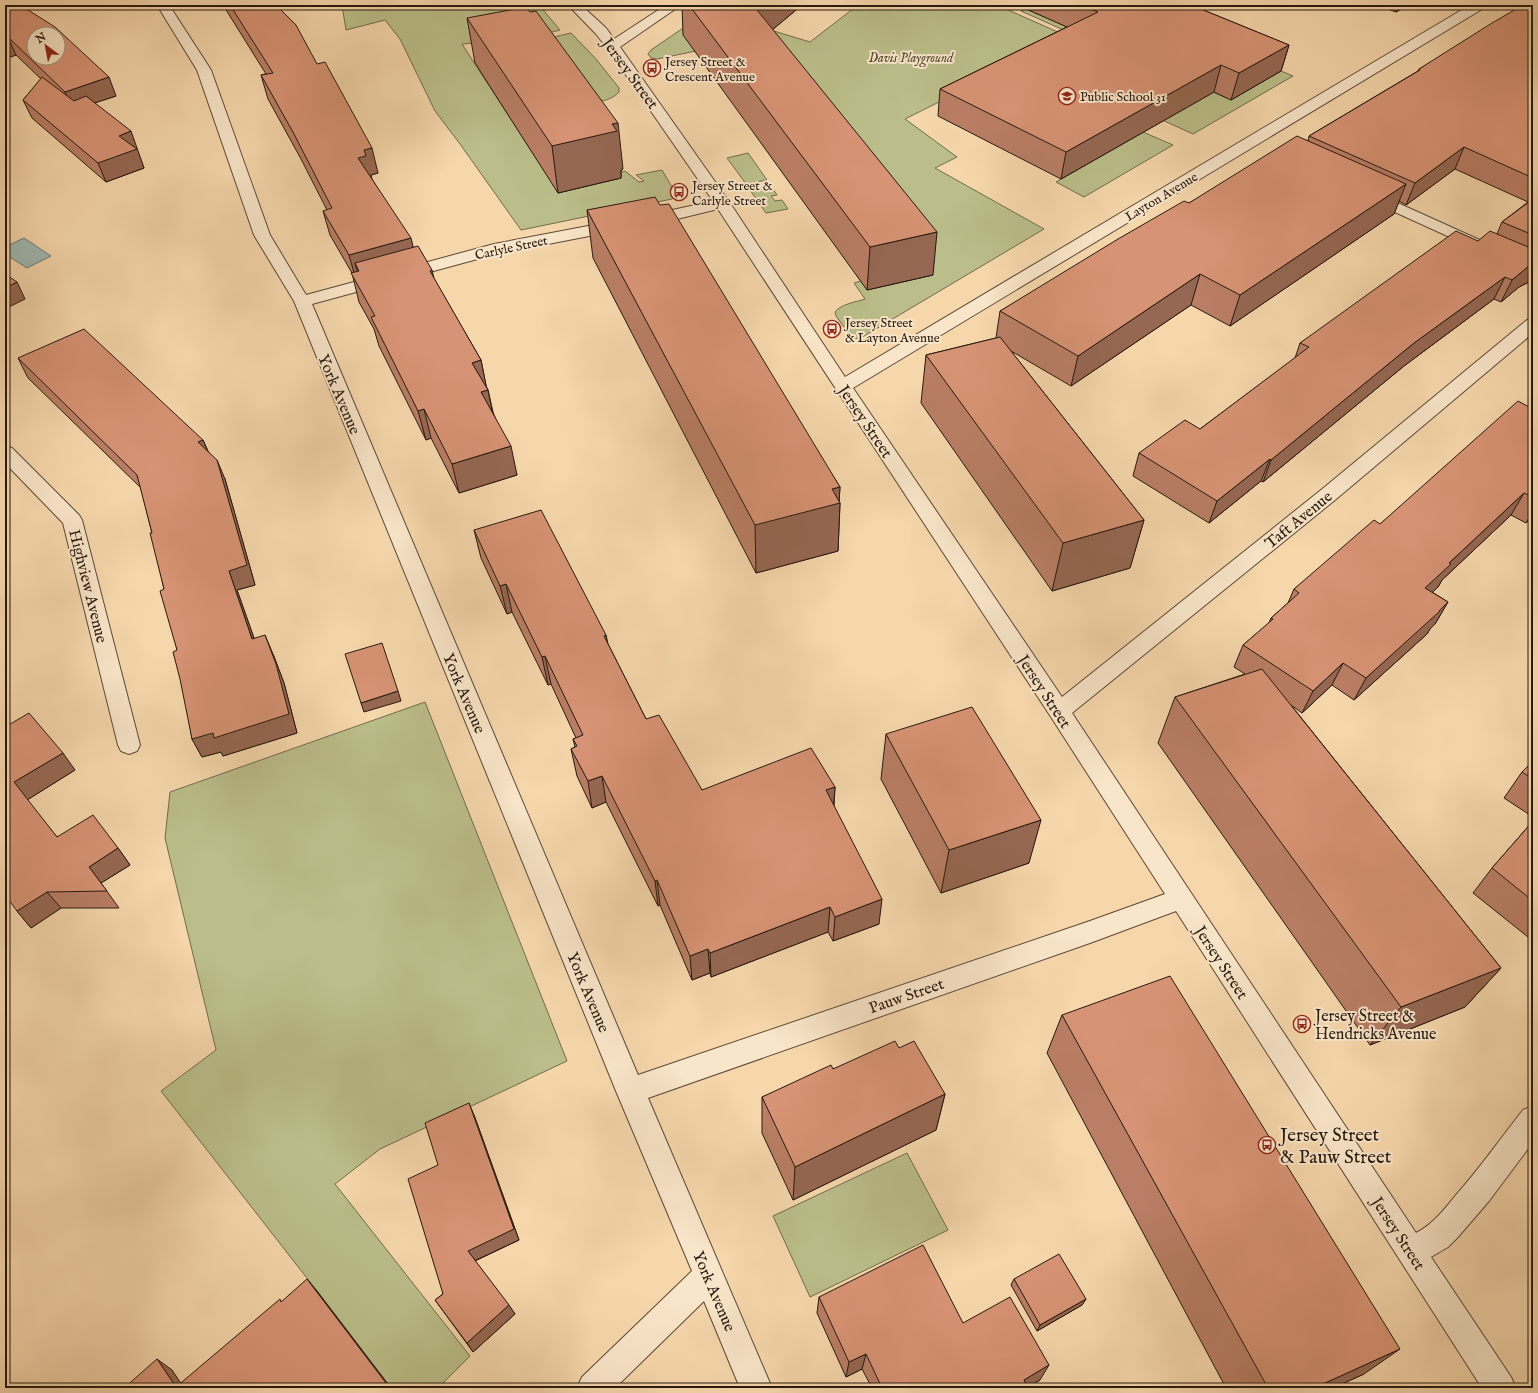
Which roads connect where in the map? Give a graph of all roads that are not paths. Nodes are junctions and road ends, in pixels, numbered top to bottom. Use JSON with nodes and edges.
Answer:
{"nodes":[{"id":1,"x":163,"y":5,"type":"edge"},
{"id":2,"x":574,"y":5,"type":"edge"},
{"id":3,"x":675,"y":5,"type":"edge"},
{"id":4,"x":1479,"y":5,"type":"edge"},
{"id":5,"x":613,"y":46,"type":"junction"},
{"id":6,"x":1251,"y":142,"type":"junction"},
{"id":7,"x":1268,"y":149,"type":"dead end"},
{"id":8,"x":1358,"y":191,"type":"edge"},
{"id":9,"x":722,"y":203,"type":"junction"},
{"id":10,"x":1533,"y":270,"type":"edge"},
{"id":11,"x":302,"y":301,"type":"junction"},
{"id":12,"x":1533,"y":324,"type":"edge"},
{"id":13,"x":843,"y":386,"type":"junction"},
{"id":14,"x":5,"y":452,"type":"edge"},
{"id":15,"x":1059,"y":711,"type":"junction"},
{"id":16,"x":129,"y":745,"type":"dead end"},
{"id":17,"x":1180,"y":899,"type":"junction"},
{"id":18,"x":630,"y":1091,"type":"junction"},
{"id":19,"x":1533,"y":1119,"type":"edge"},
{"id":20,"x":1411,"y":1252,"type":"junction"},
{"id":21,"x":709,"y":1275,"type":"junction"},
{"id":22,"x":593,"y":1388,"type":"edge"},
{"id":23,"x":756,"y":1388,"type":"edge"},
{"id":24,"x":1500,"y":1388,"type":"edge"}],
"edges":[{"from":1,"to":11,"type":"street","name":"York Avenue"},
{"from":2,"to":5,"type":"street","name":"Jersey Street"},
{"from":3,"to":5,"type":"street"},
{"from":4,"to":6,"type":"street","name":"Layton Avenue"},
{"from":5,"to":9,"type":"street","name":"Jersey Street"},
{"from":6,"to":7,"type":"street"},
{"from":6,"to":13,"type":"street","name":"Layton Avenue"},
{"from":8,"to":10,"type":"street"},
{"from":9,"to":11,"type":"street","name":"Carlyle Street"},
{"from":9,"to":13,"type":"street","name":"Jersey Street"},
{"from":11,"to":18,"type":"street","name":"York Avenue"},
{"from":12,"to":15,"type":"street","name":"Taft Avenue"},
{"from":13,"to":15,"type":"street","name":"Jersey Street"},
{"from":14,"to":16,"type":"street","name":"Highview Avenue"},
{"from":15,"to":17,"type":"street","name":"Jersey Street"},
{"from":17,"to":18,"type":"street","name":"Pauw Street"},
{"from":17,"to":20,"type":"street","name":"Jersey Street"},
{"from":18,"to":21,"type":"street","name":"York Avenue"},
{"from":19,"to":20,"type":"street"},
{"from":20,"to":24,"type":"street","name":"Jersey Street"},
{"from":21,"to":22,"type":"street"},
{"from":21,"to":23,"type":"street","name":"York Avenue"}]}
